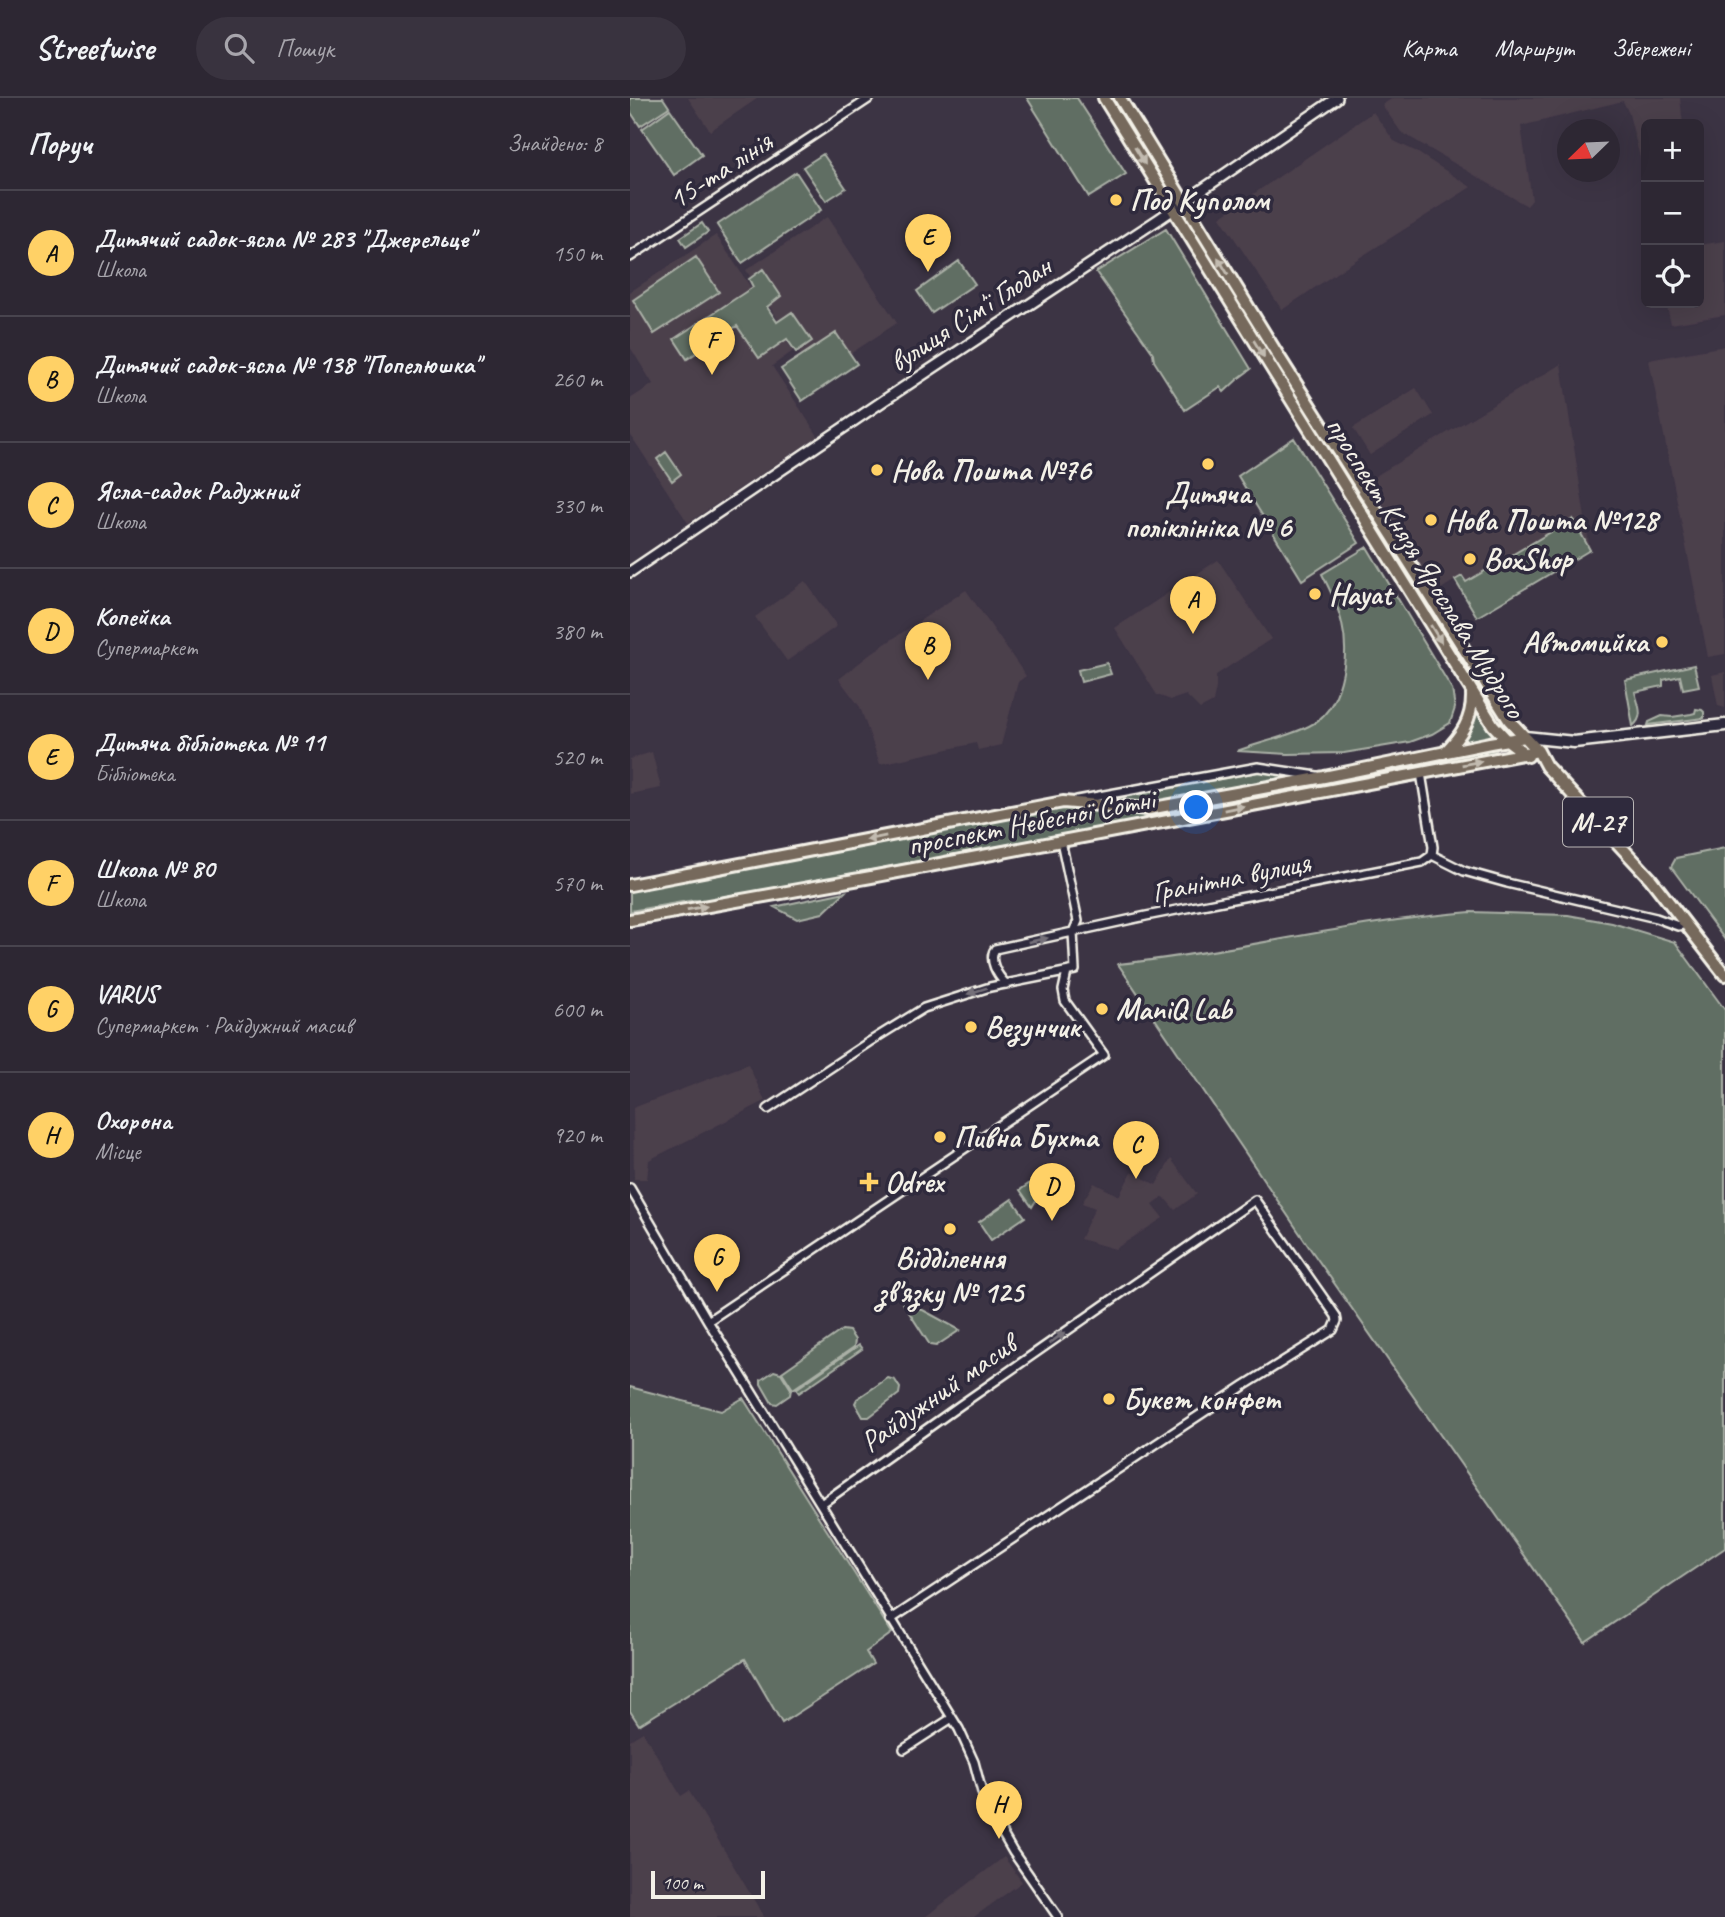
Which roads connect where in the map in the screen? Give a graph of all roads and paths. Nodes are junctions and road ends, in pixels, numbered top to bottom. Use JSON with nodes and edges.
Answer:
{"nodes":[{"id":1,"x":870,"y":98,"type":"edge"},
{"id":2,"x":1104,"y":98,"type":"edge"},
{"id":3,"x":1120,"y":98,"type":"edge"},
{"id":4,"x":1337,"y":98,"type":"edge"},
{"id":5,"x":1184,"y":202,"type":"junction"},
{"id":6,"x":1173,"y":210,"type":"junction"},
{"id":7,"x":630,"y":257,"type":"edge"},
{"id":8,"x":630,"y":572,"type":"edge"},
{"id":9,"x":1472,"y":691,"type":"junction"},
{"id":10,"x":1725,"y":725,"type":"edge"},
{"id":11,"x":1525,"y":737,"type":"junction"},
{"id":12,"x":1507,"y":740,"type":"junction"},
{"id":13,"x":1564,"y":742,"type":"junction"},
{"id":14,"x":1538,"y":751,"type":"junction"},
{"id":15,"x":1443,"y":753,"type":"junction"},
{"id":16,"x":1524,"y":754,"type":"junction"},
{"id":17,"x":1546,"y":766,"type":"junction"},
{"id":18,"x":1420,"y":773,"type":"junction"},
{"id":19,"x":1324,"y":777,"type":"junction"},
{"id":20,"x":1063,"y":802,"type":"junction"},
{"id":21,"x":1061,"y":841,"type":"junction"},
{"id":22,"x":1432,"y":855,"type":"junction"},
{"id":23,"x":630,"y":885,"type":"edge"},
{"id":24,"x":630,"y":920,"type":"edge"},
{"id":25,"x":1686,"y":924,"type":"junction"},
{"id":26,"x":1073,"y":932,"type":"junction"},
{"id":27,"x":1067,"y":972,"type":"junction"},
{"id":28,"x":1725,"y":975,"type":"edge"},
{"id":29,"x":1006,"y":984,"type":"junction"},
{"id":30,"x":768,"y":1108,"type":"dead end"},
{"id":31,"x":630,"y":1188,"type":"edge"},
{"id":32,"x":708,"y":1321,"type":"junction"},
{"id":33,"x":821,"y":1504,"type":"junction"},
{"id":34,"x":890,"y":1620,"type":"junction"},
{"id":35,"x":952,"y":1718,"type":"junction"},
{"id":36,"x":904,"y":1749,"type":"dead end"},
{"id":37,"x":1058,"y":1917,"type":"edge"}],
"edges":[{"from":1,"to":7,"type":"street","name":"15-та лінія"},
{"from":2,"to":6,"type":"main road","name":"проспект Князя Ярослава Мудрого","one_way":true},
{"from":3,"to":5,"type":"main road","name":"проспект Князя Ярослава Мудрого"},
{"from":4,"to":5,"type":"street","name":"вулиця Сім'ї Глодан"},
{"from":5,"to":6,"type":"street","name":"вулиця Сім'ї Глодан"},
{"from":11,"to":5,"type":"main road","name":"проспект Князя Ярослава Мудрого","one_way":true},
{"from":6,"to":8,"type":"street","name":"вулиця Сім'ї Глодан"},
{"from":6,"to":9,"type":"main road","name":"проспект Князя Ярослава Мудрого","one_way":true},
{"from":9,"to":12,"type":"main road","name":"проспект Князя Ярослава Мудрого"},
{"from":9,"to":15,"type":"main road"},
{"from":10,"to":13,"type":"main road","name":"проспект Небесної Сотні"},
{"from":11,"to":12,"type":"main road","name":"проспект Небесної Сотні"},
{"from":11,"to":13,"type":"main road","name":"проспект Небесної Сотні"},
{"from":11,"to":14,"type":"main road","name":"проспект Князя Ярослава Мудрого"},
{"from":12,"to":15,"type":"main road","name":"проспект Небесної Сотні"},
{"from":12,"to":16,"type":"main road","name":"проспект Князя Ярослава Мудрого"},
{"from":13,"to":14,"type":"main road","name":"проспект Небесної Сотні"},
{"from":14,"to":16,"type":"main road","name":"проспект Небесної Сотні"},
{"from":14,"to":17,"type":"main road","name":"проспект Князя Ярослава Мудрого"},
{"from":15,"to":19,"type":"main road","name":"проспект Небесної Сотні"},
{"from":16,"to":17,"type":"main road","name":"проспект Князя Ярослава Мудрого"},
{"from":18,"to":16,"type":"main road","name":"проспект Небесної Сотні","one_way":true},
{"from":17,"to":25,"type":"main road","number":"М-27"},
{"from":21,"to":18,"type":"main road","name":"проспект Небесної Сотні","one_way":true},
{"from":18,"to":22,"type":"street"},
{"from":19,"to":20,"type":"main road","name":"проспект Небесної Сотні"},
{"from":19,"to":20,"type":"street"},
{"from":20,"to":23,"type":"main road","name":"проспект Небесної Сотні","one_way":true},
{"from":24,"to":21,"type":"main road","name":"проспект Небесної Сотні","one_way":true},
{"from":21,"to":26,"type":"street"},
{"from":22,"to":25,"type":"street"},
{"from":22,"to":26,"type":"street","name":"Гранітна вулиця"},
{"from":25,"to":28,"type":"main road","number":"М-27"},
{"from":26,"to":27,"type":"street"},
{"from":29,"to":26,"type":"street","name":"Гранітна вулиця","one_way":true},
{"from":27,"to":29,"type":"street"},
{"from":27,"to":32,"type":"street"},
{"from":29,"to":30,"type":"street","one_way":true},
{"from":31,"to":32,"type":"street"},
{"from":32,"to":33,"type":"street"},
{"from":33,"to":34,"type":"street"},
{"from":33,"to":34,"type":"street","name":"Райдужний масив","one_way":true},
{"from":34,"to":35,"type":"street"},
{"from":35,"to":36,"type":"street"},
{"from":35,"to":37,"type":"street"}]}
